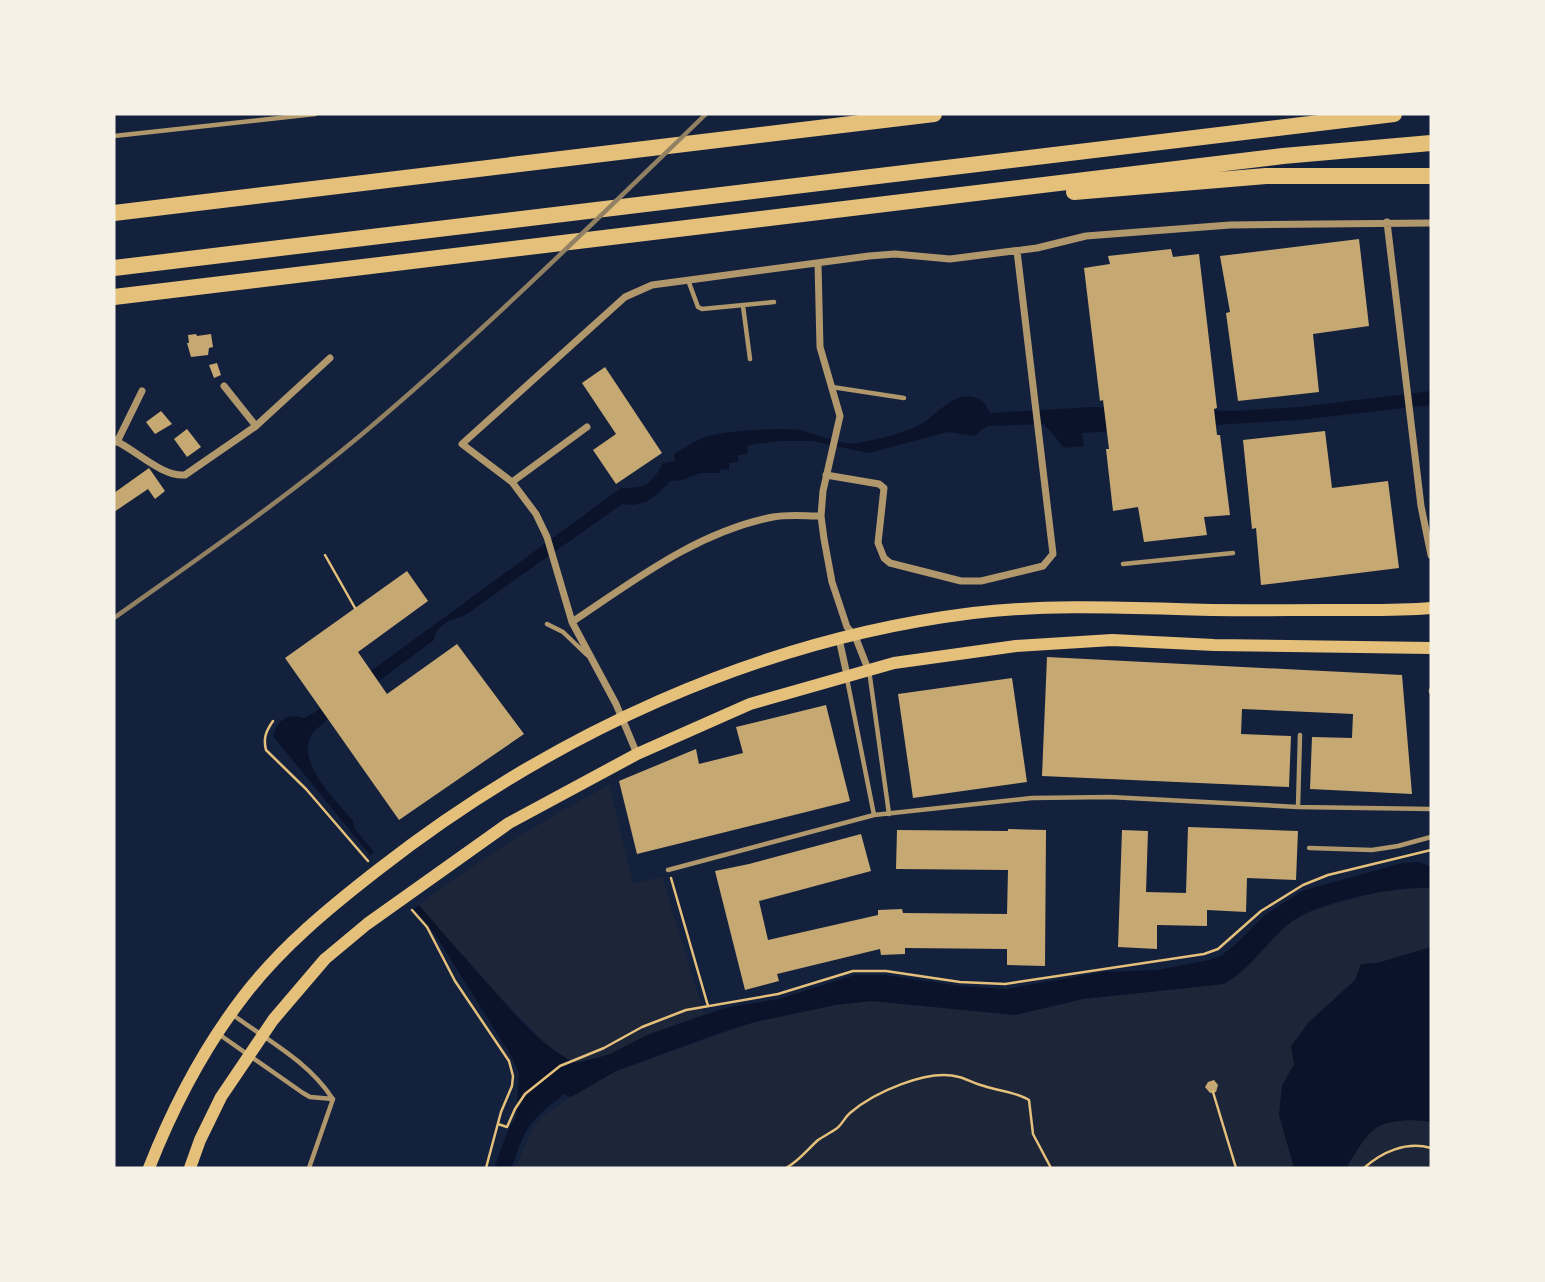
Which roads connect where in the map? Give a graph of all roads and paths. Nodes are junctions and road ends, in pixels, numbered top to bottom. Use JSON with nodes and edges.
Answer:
{"nodes":[{"id":1,"x":316,"y":114,"type":"edge"},
{"id":2,"x":934,"y":114,"type":"edge"},
{"id":3,"x":1394,"y":114,"type":"edge"},
{"id":4,"x":114,"y":136,"type":"edge"},
{"id":5,"x":1431,"y":143,"type":"edge"},
{"id":6,"x":1431,"y":176,"type":"edge"},
{"id":7,"x":114,"y":213,"type":"edge"},
{"id":8,"x":1387,"y":222,"type":"junction"},
{"id":9,"x":1431,"y":223,"type":"edge"},
{"id":10,"x":622,"y":236,"type":"junction"},
{"id":11,"x":1017,"y":251,"type":"junction"},
{"id":12,"x":818,"y":263,"type":"junction"},
{"id":13,"x":114,"y":268,"type":"edge"},
{"id":14,"x":688,"y":280,"type":"junction"},
{"id":15,"x":114,"y":297,"type":"edge"},
{"id":16,"x":774,"y":302,"type":"dead end"},
{"id":17,"x":743,"y":306,"type":"junction"},
{"id":18,"x":330,"y":358,"type":"dead end"},
{"id":19,"x":750,"y":359,"type":"dead end"},
{"id":20,"x":224,"y":386,"type":"dead end"},
{"id":21,"x":832,"y":387,"type":"junction"},
{"id":22,"x":142,"y":391,"type":"dead end"},
{"id":23,"x":904,"y":398,"type":"dead end"},
{"id":24,"x":256,"y":425,"type":"junction"},
{"id":25,"x":587,"y":427,"type":"dead end"},
{"id":26,"x":116,"y":441,"type":"edge"},
{"id":27,"x":826,"y":475,"type":"junction"},
{"id":28,"x":512,"y":482,"type":"junction"},
{"id":29,"x":1431,"y":505,"type":"edge"},
{"id":30,"x":1421,"y":506,"type":"junction"},
{"id":31,"x":821,"y":516,"type":"junction"},
{"id":32,"x":1233,"y":552,"type":"dead end"},
{"id":33,"x":325,"y":555,"type":"dead end"},
{"id":34,"x":1431,"y":555,"type":"edge"},
{"id":35,"x":1123,"y":564,"type":"dead end"},
{"id":36,"x":355,"y":608,"type":"dead end"},
{"id":37,"x":1431,"y":608,"type":"edge"},
{"id":38,"x":572,"y":622,"type":"junction"},
{"id":39,"x":547,"y":624,"type":"dead end"},
{"id":40,"x":851,"y":631,"type":"junction"},
{"id":41,"x":838,"y":640,"type":"junction"},
{"id":42,"x":1431,"y":648,"type":"edge"},
{"id":43,"x":593,"y":661,"type":"junction"},
{"id":44,"x":868,"y":669,"type":"junction"},
{"id":45,"x":847,"y":675,"type":"junction"},
{"id":46,"x":621,"y":718,"type":"junction"},
{"id":47,"x":1300,"y":735,"type":"dead end"},
{"id":48,"x":637,"y":754,"type":"junction"},
{"id":49,"x":1298,"y":807,"type":"junction"},
{"id":50,"x":1431,"y":809,"type":"edge"},
{"id":51,"x":889,"y":814,"type":"junction"},
{"id":52,"x":874,"y":815,"type":"junction"},
{"id":53,"x":1431,"y":837,"type":"edge"},
{"id":54,"x":1309,"y":848,"type":"dead end"},
{"id":55,"x":1431,"y":850,"type":"edge"},
{"id":56,"x":668,"y":870,"type":"joint"},
{"id":57,"x":708,"y":1006,"type":"junction"},
{"id":58,"x":231,"y":1013,"type":"junction"},
{"id":59,"x":218,"y":1033,"type":"junction"},
{"id":60,"x":262,"y":1036,"type":"junction"},
{"id":61,"x":249,"y":1054,"type":"junction"},
{"id":62,"x":1213,"y":1092,"type":"dead end"},
{"id":63,"x":333,"y":1099,"type":"junction"},
{"id":64,"x":1431,"y":1148,"type":"edge"},
{"id":65,"x":149,"y":1168,"type":"edge"},
{"id":66,"x":190,"y":1168,"type":"edge"},
{"id":67,"x":309,"y":1168,"type":"edge"},
{"id":68,"x":486,"y":1168,"type":"edge"},
{"id":69,"x":786,"y":1168,"type":"edge"},
{"id":70,"x":1051,"y":1168,"type":"edge"},
{"id":71,"x":1236,"y":1168,"type":"edge"},
{"id":72,"x":1364,"y":1168,"type":"edge"}],
"edges":[{"from":1,"to":4,"type":"lane"},
{"from":2,"to":7,"type":"highway"},
{"from":3,"to":13,"type":"highway"},
{"from":5,"to":10,"type":"highway"},
{"from":6,"to":10,"type":"highway"},
{"from":8,"to":9,"type":"street"},
{"from":8,"to":11,"type":"street"},
{"from":8,"to":30,"type":"street"},
{"from":10,"to":15,"type":"highway"},
{"from":11,"to":12,"type":"street"},
{"from":11,"to":27,"type":"street"},
{"from":12,"to":14,"type":"street"},
{"from":12,"to":21,"type":"street"},
{"from":14,"to":17,"type":"lane"},
{"from":14,"to":28,"type":"street"},
{"from":16,"to":17,"type":"lane"},
{"from":17,"to":19,"type":"lane"},
{"from":18,"to":24,"type":"street"},
{"from":20,"to":24,"type":"street"},
{"from":21,"to":23,"type":"lane"},
{"from":21,"to":27,"type":"street"},
{"from":22,"to":26,"type":"street"},
{"from":24,"to":26,"type":"street"},
{"from":25,"to":28,"type":"street"},
{"from":27,"to":31,"type":"street"},
{"from":28,"to":38,"type":"street"},
{"from":29,"to":30,"type":"street"},
{"from":30,"to":34,"type":"street"},
{"from":31,"to":38,"type":"street"},
{"from":31,"to":40,"type":"street"},
{"from":32,"to":35,"type":"lane"},
{"from":33,"to":36,"type":"path"},
{"from":37,"to":40,"type":"main road"},
{"from":38,"to":43,"type":"street"},
{"from":39,"to":43,"type":"lane"},
{"from":40,"to":41,"type":"main road"},
{"from":40,"to":44,"type":"street"},
{"from":41,"to":45,"type":"street"},
{"from":41,"to":46,"type":"main road"},
{"from":42,"to":44,"type":"main road"},
{"from":43,"to":46,"type":"street"},
{"from":44,"to":45,"type":"main road"},
{"from":44,"to":51,"type":"lane"},
{"from":45,"to":48,"type":"main road"},
{"from":45,"to":52,"type":"lane"},
{"from":46,"to":48,"type":"street"},
{"from":46,"to":58,"type":"main road"},
{"from":47,"to":49,"type":"lane"},
{"from":48,"to":60,"type":"main road"},
{"from":49,"to":50,"type":"lane"},
{"from":49,"to":51,"type":"lane"},
{"from":51,"to":52,"type":"lane"},
{"from":52,"to":56,"type":"lane"},
{"from":53,"to":54,"type":"lane"},
{"from":55,"to":57,"type":"path"},
{"from":56,"to":57,"type":"path"},
{"from":57,"to":68,"type":"path"},
{"from":58,"to":59,"type":"main road"},
{"from":58,"to":60,"type":"lane"},
{"from":59,"to":61,"type":"lane"},
{"from":59,"to":65,"type":"main road"},
{"from":60,"to":61,"type":"main road"},
{"from":60,"to":63,"type":"lane"},
{"from":61,"to":63,"type":"lane"},
{"from":61,"to":66,"type":"main road"},
{"from":62,"to":71,"type":"path"},
{"from":63,"to":67,"type":"lane"},
{"from":64,"to":72,"type":"path"},
{"from":69,"to":70,"type":"path"}]}
